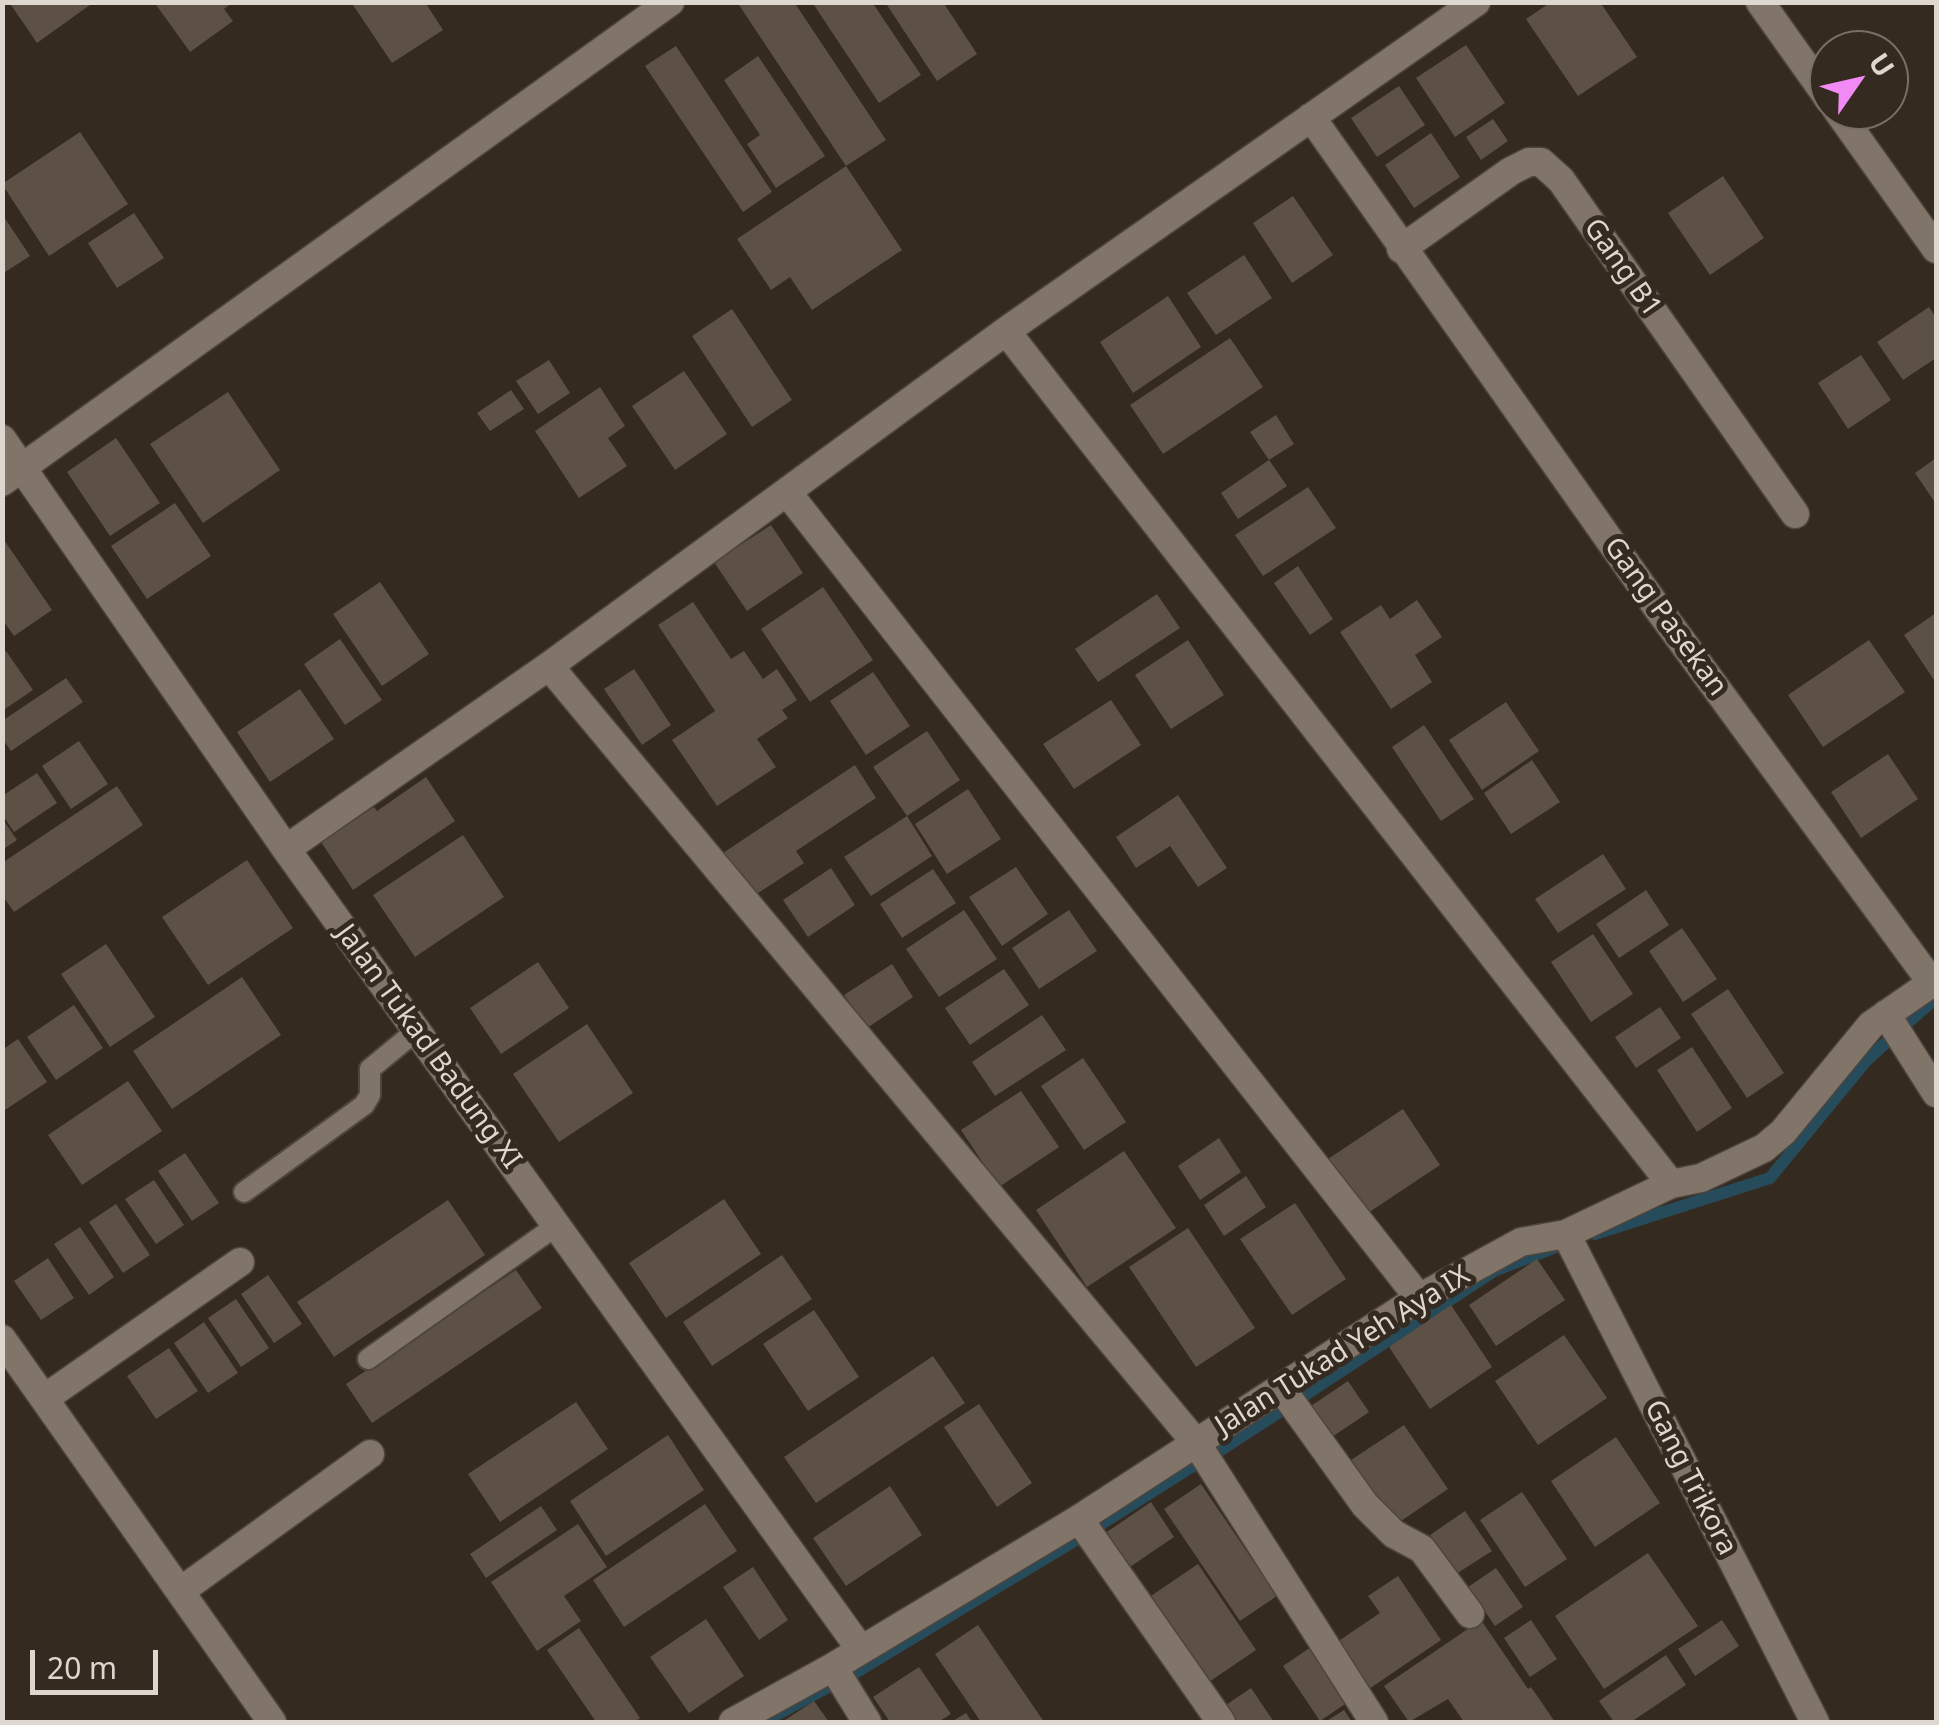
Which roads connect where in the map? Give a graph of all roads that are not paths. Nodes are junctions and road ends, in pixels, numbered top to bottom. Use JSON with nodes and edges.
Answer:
{"nodes":[{"id":1,"x":670,"y":2,"type":"edge"},
{"id":2,"x":1476,"y":2,"type":"edge"},
{"id":3,"x":1760,"y":2,"type":"edge"},
{"id":4,"x":1809,"y":71,"type":"edge"},
{"id":5,"x":1311,"y":118,"type":"junction"},
{"id":6,"x":1851,"y":130,"type":"edge"},
{"id":7,"x":1402,"y":249,"type":"junction"},
{"id":8,"x":1936,"y":249,"type":"edge"},
{"id":9,"x":1006,"y":331,"type":"junction"},
{"id":10,"x":2,"y":439,"type":"edge"},
{"id":11,"x":13,"y":475,"type":"edge"},
{"id":12,"x":787,"y":492,"type":"junction"},
{"id":13,"x":1795,"y":514,"type":"dead end"},
{"id":14,"x":549,"y":666,"type":"junction"},
{"id":15,"x":286,"y":849,"type":"junction"},
{"id":16,"x":1934,"y":981,"type":"edge"},
{"id":17,"x":1886,"y":1014,"type":"junction"},
{"id":18,"x":416,"y":1031,"type":"junction"},
{"id":19,"x":1936,"y":1093,"type":"edge"},
{"id":20,"x":1670,"y":1184,"type":"junction"},
{"id":21,"x":244,"y":1192,"type":"dead end"},
{"id":22,"x":556,"y":1226,"type":"junction"},
{"id":23,"x":1566,"y":1234,"type":"junction"},
{"id":24,"x":240,"y":1262,"type":"dead end"},
{"id":25,"x":1419,"y":1298,"type":"junction"},
{"id":26,"x":6,"y":1350,"type":"edge"},
{"id":27,"x":368,"y":1359,"type":"dead end"},
{"id":28,"x":1281,"y":1388,"type":"junction"},
{"id":29,"x":45,"y":1398,"type":"junction"},
{"id":30,"x":1197,"y":1444,"type":"junction"},
{"id":31,"x":370,"y":1454,"type":"dead end"},
{"id":32,"x":1080,"y":1520,"type":"junction"},
{"id":33,"x":182,"y":1590,"type":"junction"},
{"id":34,"x":1470,"y":1614,"type":"dead end"},
{"id":35,"x":861,"y":1650,"type":"junction"},
{"id":36,"x":834,"y":1668,"type":"junction"},
{"id":37,"x":272,"y":1722,"type":"edge"},
{"id":38,"x":734,"y":1722,"type":"edge"},
{"id":39,"x":867,"y":1722,"type":"edge"},
{"id":40,"x":1221,"y":1722,"type":"edge"},
{"id":41,"x":1374,"y":1722,"type":"edge"},
{"id":42,"x":1815,"y":1722,"type":"edge"}],
"edges":[{"from":1,"to":11,"type":"street"},
{"from":2,"to":5,"type":"street"},
{"from":3,"to":4,"type":"street"},
{"from":5,"to":7,"type":"street","name":"Gang Pasekan"},
{"from":5,"to":9,"type":"street"},
{"from":6,"to":8,"type":"street"},
{"from":7,"to":13,"type":"street","name":"Gang B1"},
{"from":7,"to":16,"type":"street","name":"Gang Pasekan"},
{"from":9,"to":12,"type":"street"},
{"from":9,"to":20,"type":"street"},
{"from":10,"to":11,"type":"street","name":"Jalan Tukad Badung XI"},
{"from":11,"to":15,"type":"street","name":"Jalan Tukad Badung XI"},
{"from":12,"to":14,"type":"street"},
{"from":12,"to":25,"type":"street"},
{"from":14,"to":15,"type":"street"},
{"from":14,"to":30,"type":"street"},
{"from":15,"to":18,"type":"street","name":"Jalan Tukad Badung XI"},
{"from":16,"to":17,"type":"street","name":"Jalan Tukad Yeh Aya IX"},
{"from":17,"to":19,"type":"street"},
{"from":17,"to":20,"type":"street","name":"Jalan Tukad Yeh Aya IX"},
{"from":18,"to":21,"type":"lane"},
{"from":18,"to":22,"type":"street","name":"Jalan Tukad Badung XI"},
{"from":20,"to":23,"type":"street","name":"Jalan Tukad Yeh Aya IX"},
{"from":22,"to":27,"type":"lane"},
{"from":22,"to":35,"type":"street","name":"Jalan Tukad Badung XI"},
{"from":23,"to":25,"type":"street","name":"Jalan Tukad Yeh Aya IX"},
{"from":23,"to":42,"type":"street","name":"Gang Trikora"},
{"from":24,"to":29,"type":"street"},
{"from":25,"to":28,"type":"street","name":"Jalan Tukad Yeh Aya IX"},
{"from":26,"to":29,"type":"street"},
{"from":28,"to":30,"type":"street","name":"Jalan Tukad Yeh Aya IX"},
{"from":28,"to":34,"type":"street"},
{"from":29,"to":33,"type":"street"},
{"from":30,"to":32,"type":"street","name":"Jalan Tukad Yeh Aya IX"},
{"from":30,"to":41,"type":"street"},
{"from":31,"to":33,"type":"street"},
{"from":32,"to":35,"type":"street","name":"Jalan Tukad Yeh Aya IX"},
{"from":32,"to":40,"type":"street"},
{"from":33,"to":37,"type":"street"},
{"from":35,"to":36,"type":"street","name":"Jalan Tukad Yeh Aya IX"},
{"from":36,"to":38,"type":"street","name":"Jalan Tukad Yeh Aya IX"},
{"from":36,"to":39,"type":"street"}]}
